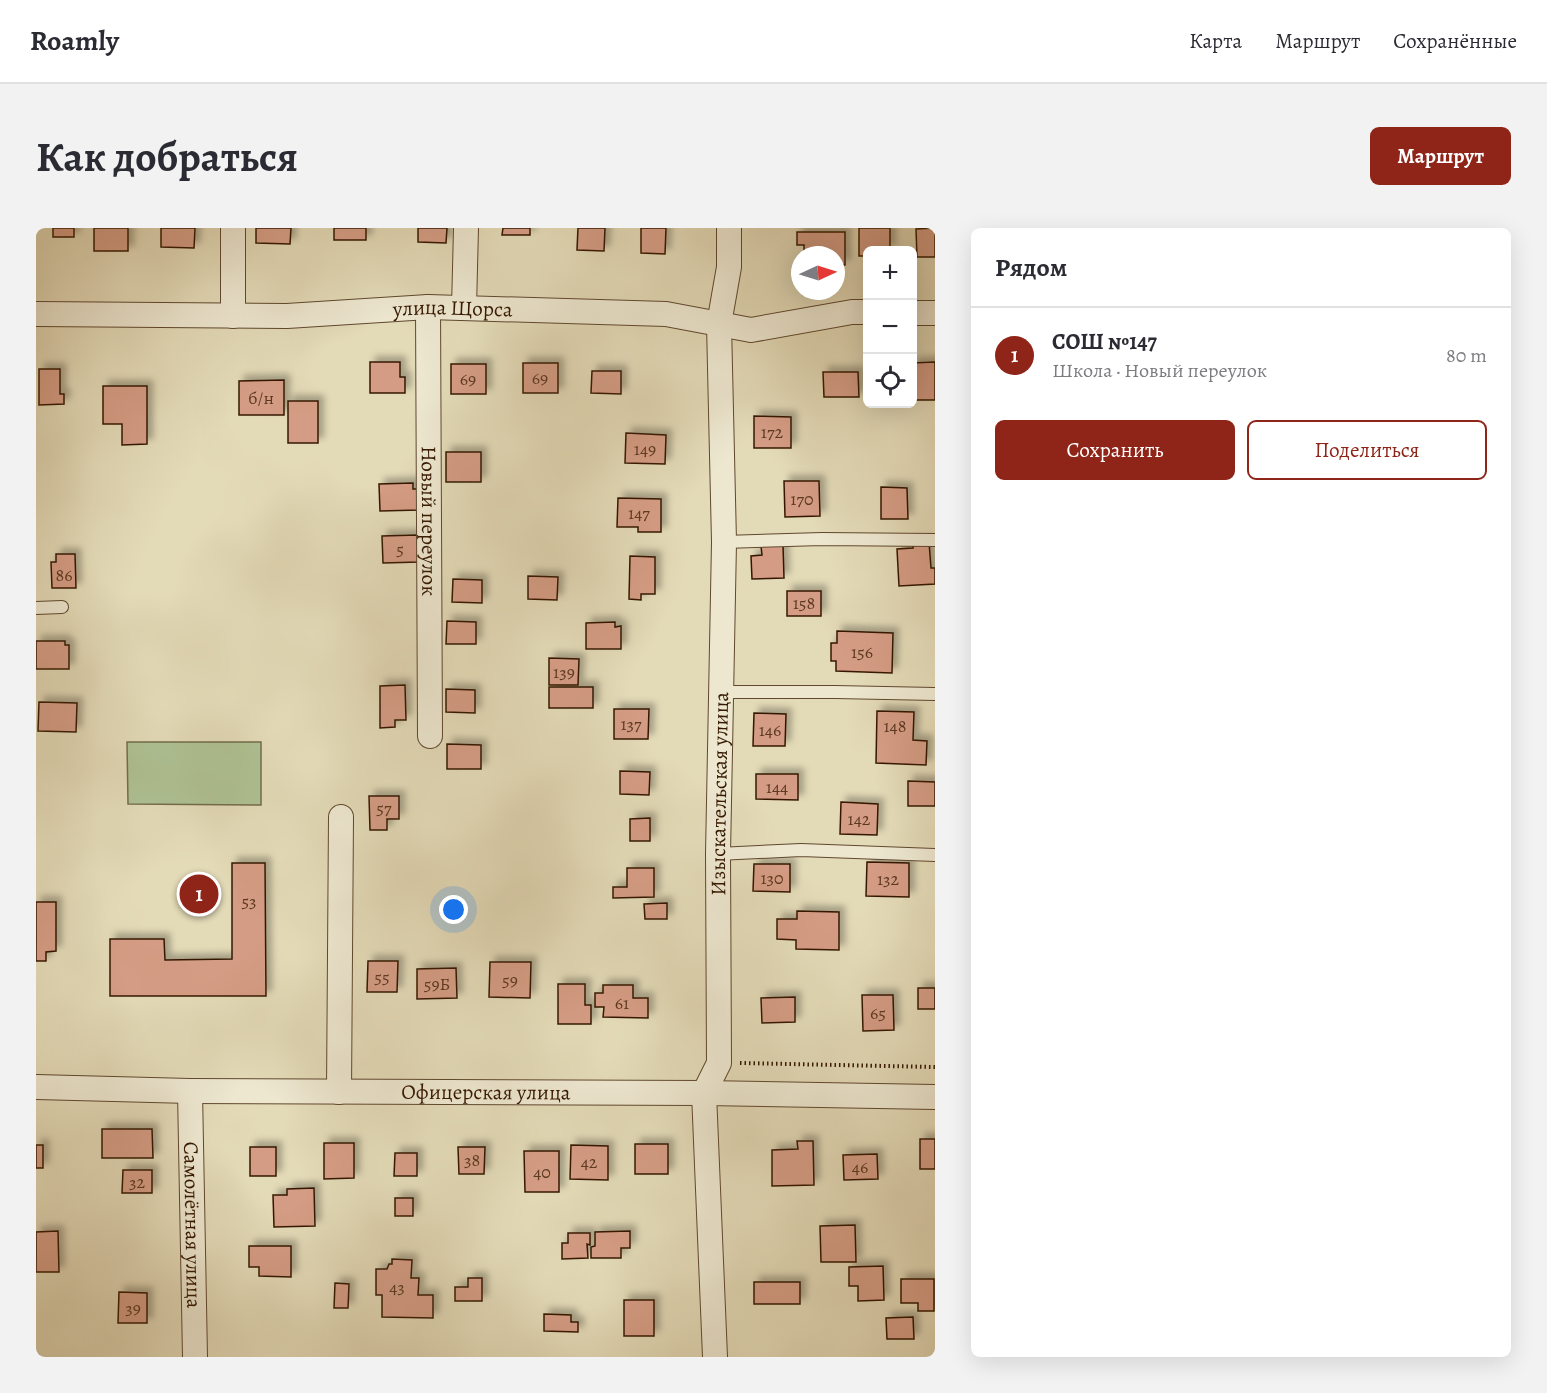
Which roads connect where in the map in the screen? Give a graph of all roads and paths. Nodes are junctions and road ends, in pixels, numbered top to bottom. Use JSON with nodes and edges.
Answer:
{"nodes":[{"id":1,"x":233,"y":228,"type":"edge"},
{"id":2,"x":466,"y":228,"type":"edge"},
{"id":3,"x":729,"y":228,"type":"edge"},
{"id":4,"x":428,"y":306,"type":"junction"},
{"id":5,"x":464,"y":308,"type":"junction"},
{"id":6,"x":863,"y":312,"type":"edge"},
{"id":7,"x":917,"y":313,"type":"edge"},
{"id":8,"x":935,"y":313,"type":"edge"},
{"id":9,"x":36,"y":314,"type":"edge"},
{"id":10,"x":233,"y":316,"type":"junction"},
{"id":11,"x":719,"y":324,"type":"junction"},
{"id":12,"x":935,"y":540,"type":"edge"},
{"id":13,"x":724,"y":542,"type":"junction"},
{"id":14,"x":62,"y":607,"type":"dead end"},
{"id":15,"x":36,"y":608,"type":"edge"},
{"id":16,"x":720,"y":692,"type":"junction"},
{"id":17,"x":935,"y":694,"type":"edge"},
{"id":18,"x":430,"y":736,"type":"dead end"},
{"id":19,"x":341,"y":817,"type":"dead end"},
{"id":20,"x":718,"y":854,"type":"junction"},
{"id":21,"x":935,"y":855,"type":"edge"},
{"id":22,"x":718,"y":1063,"type":"junction"},
{"id":23,"x":935,"y":1067,"type":"edge"},
{"id":24,"x":36,"y":1087,"type":"edge"},
{"id":25,"x":190,"y":1091,"type":"junction"},
{"id":26,"x":339,"y":1092,"type":"junction"},
{"id":27,"x":704,"y":1093,"type":"junction"},
{"id":28,"x":935,"y":1097,"type":"edge"},
{"id":29,"x":195,"y":1357,"type":"edge"},
{"id":30,"x":715,"y":1357,"type":"edge"}],
"edges":[{"from":1,"to":10,"type":"street"},
{"from":2,"to":5,"type":"street"},
{"from":3,"to":11,"type":"street","name":"Изыскательская улица"},
{"from":4,"to":5,"type":"street","name":"улица Щорса"},
{"from":4,"to":10,"type":"street","name":"улица Щорса"},
{"from":4,"to":18,"type":"street","name":"Новый переулок"},
{"from":5,"to":11,"type":"street","name":"улица Щорса"},
{"from":6,"to":11,"type":"street","name":"улица Щорса"},
{"from":7,"to":8,"type":"street"},
{"from":9,"to":10,"type":"street","name":"улица Щорса"},
{"from":11,"to":13,"type":"street","name":"Изыскательская улица"},
{"from":12,"to":13,"type":"lane"},
{"from":13,"to":16,"type":"street","name":"Изыскательская улица"},
{"from":14,"to":15,"type":"lane"},
{"from":16,"to":17,"type":"lane"},
{"from":16,"to":20,"type":"street","name":"Изыскательская улица"},
{"from":19,"to":26,"type":"street"},
{"from":20,"to":21,"type":"lane"},
{"from":20,"to":22,"type":"street","name":"Изыскательская улица"},
{"from":22,"to":23,"type":"path"},
{"from":22,"to":27,"type":"street","name":"Изыскательская улица"},
{"from":24,"to":25,"type":"street","name":"Офицерская улица"},
{"from":25,"to":26,"type":"street","name":"Офицерская улица"},
{"from":25,"to":29,"type":"street","name":"Самолётная улица"},
{"from":26,"to":27,"type":"street","name":"Офицерская улица"},
{"from":27,"to":28,"type":"street","name":"Офицерская улица"},
{"from":27,"to":30,"type":"street","name":"Изыскательская улица"}]}
